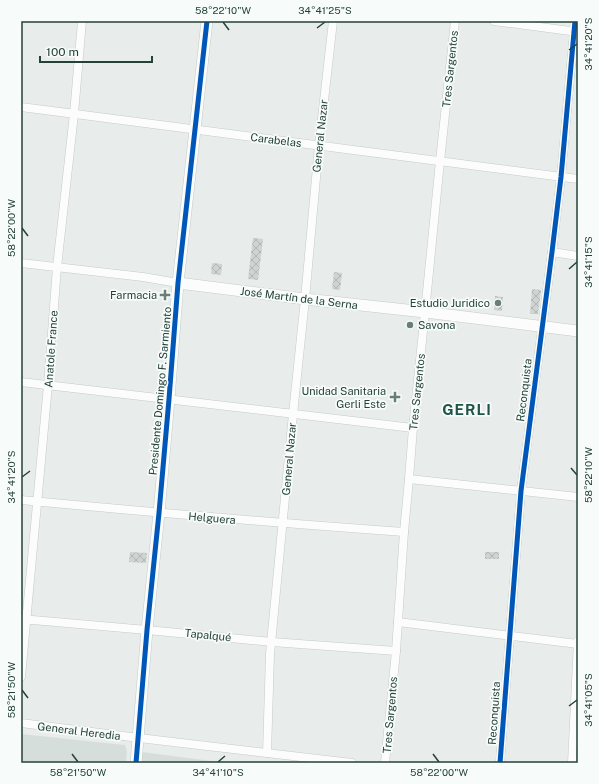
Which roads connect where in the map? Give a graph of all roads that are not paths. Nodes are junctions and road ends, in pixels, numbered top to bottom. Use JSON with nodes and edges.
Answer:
{"nodes":[{"id":1,"x":82,"y":21,"type":"edge"},
{"id":2,"x":207,"y":21,"type":"edge"},
{"id":3,"x":333,"y":21,"type":"edge"},
{"id":4,"x":455,"y":21,"type":"edge"},
{"id":5,"x":494,"y":21,"type":"edge"},
{"id":6,"x":575,"y":21,"type":"edge"},
{"id":7,"x":576,"y":32,"type":"edge"},
{"id":8,"x":21,"y":107,"type":"edge"},
{"id":9,"x":74,"y":114,"type":"junction"},
{"id":10,"x":195,"y":130,"type":"junction"},
{"id":11,"x":319,"y":145,"type":"junction"},
{"id":12,"x":440,"y":161,"type":"junction"},
{"id":13,"x":560,"y":177,"type":"junction"},
{"id":14,"x":578,"y":179,"type":"edge"},
{"id":15,"x":552,"y":252,"type":"junction"},
{"id":16,"x":578,"y":256,"type":"edge"},
{"id":17,"x":21,"y":263,"type":"edge"},
{"id":18,"x":57,"y":267,"type":"junction"},
{"id":19,"x":178,"y":283,"type":"junction"},
{"id":20,"x":305,"y":299,"type":"junction"},
{"id":21,"x":426,"y":312,"type":"junction"},
{"id":22,"x":542,"y":326,"type":"junction"},
{"id":23,"x":578,"y":331,"type":"edge"},
{"id":24,"x":21,"y":382,"type":"edge"},
{"id":25,"x":48,"y":386,"type":"junction"},
{"id":26,"x":169,"y":399,"type":"junction"},
{"id":27,"x":292,"y":414,"type":"junction"},
{"id":28,"x":413,"y":428,"type":"junction"},
{"id":29,"x":409,"y":478,"type":"junction"},
{"id":30,"x":521,"y":491,"type":"junction"},
{"id":31,"x":578,"y":497,"type":"edge"},
{"id":32,"x":21,"y":500,"type":"edge"},
{"id":33,"x":37,"y":501,"type":"junction"},
{"id":34,"x":159,"y":513,"type":"junction"},
{"id":35,"x":283,"y":524,"type":"junction"},
{"id":36,"x":404,"y":532,"type":"junction"},
{"id":37,"x":24,"y":619,"type":"edge"},
{"id":38,"x":398,"y":622,"type":"junction"},
{"id":39,"x":147,"y":630,"type":"junction"},
{"id":40,"x":510,"y":636,"type":"junction"},
{"id":41,"x":578,"y":640,"type":"edge"},
{"id":42,"x":272,"y":642,"type":"junction"},
{"id":43,"x":578,"y":644,"type":"edge"},
{"id":44,"x":396,"y":651,"type":"junction"},
{"id":45,"x":21,"y":677,"type":"edge"},
{"id":46,"x":21,"y":723,"type":"edge"},
{"id":47,"x":139,"y":738,"type":"junction"},
{"id":48,"x":267,"y":754,"type":"junction"},
{"id":49,"x":136,"y":763,"type":"edge"},
{"id":50,"x":352,"y":763,"type":"edge"},
{"id":51,"x":385,"y":763,"type":"edge"},
{"id":52,"x":500,"y":763,"type":"edge"},
{"id":53,"x":572,"y":763,"type":"edge"}],
"edges":[{"from":1,"to":9,"type":"street","name":"Anatole France"},
{"from":2,"to":10,"type":"street","name":"Presidente Domingo F. Sarmiento"},
{"from":3,"to":11,"type":"street","name":"General Nazar"},
{"from":4,"to":12,"type":"street","name":"Tres Sargentos"},
{"from":5,"to":7,"type":"street"},
{"from":6,"to":7,"type":"street","name":"Reconquista"},
{"from":7,"to":13,"type":"street","name":"Reconquista"},
{"from":8,"to":9,"type":"street","name":"Carabelas"},
{"from":9,"to":10,"type":"street","name":"Carabelas"},
{"from":9,"to":18,"type":"street","name":"Anatole France"},
{"from":10,"to":11,"type":"street","name":"Carabelas"},
{"from":10,"to":19,"type":"street","name":"Presidente Domingo F. Sarmiento"},
{"from":11,"to":12,"type":"street","name":"Carabelas"},
{"from":11,"to":20,"type":"street","name":"General Nazar"},
{"from":12,"to":13,"type":"street","name":"Carabelas"},
{"from":12,"to":21,"type":"street","name":"Tres Sargentos"},
{"from":13,"to":14,"type":"street","name":"Carabelas"},
{"from":13,"to":15,"type":"street","name":"Reconquista"},
{"from":15,"to":16,"type":"street"},
{"from":15,"to":22,"type":"street","name":"Reconquista"},
{"from":17,"to":18,"type":"street","name":"José Martín de la Serna"},
{"from":18,"to":19,"type":"street","name":"José Martín de la Serna"},
{"from":18,"to":25,"type":"street","name":"Anatole France"},
{"from":19,"to":20,"type":"street","name":"José Martín de la Serna"},
{"from":19,"to":26,"type":"street","name":"Presidente Domingo F. Sarmiento"},
{"from":20,"to":21,"type":"street","name":"José Martín de la Serna"},
{"from":20,"to":27,"type":"street","name":"General Nazar"},
{"from":21,"to":22,"type":"street","name":"José Martín de la Serna"},
{"from":21,"to":28,"type":"street","name":"Tres Sargentos"},
{"from":22,"to":23,"type":"street","name":"José Martín de la Serna"},
{"from":22,"to":30,"type":"street","name":"Reconquista"},
{"from":24,"to":25,"type":"street"},
{"from":25,"to":26,"type":"street"},
{"from":25,"to":33,"type":"street","name":"Anatole France"},
{"from":26,"to":27,"type":"street"},
{"from":26,"to":34,"type":"street","name":"Presidente Domingo F. Sarmiento"},
{"from":27,"to":28,"type":"street"},
{"from":27,"to":35,"type":"street","name":"General Nazar"},
{"from":28,"to":29,"type":"street","name":"Tres Sargentos"},
{"from":29,"to":30,"type":"street"},
{"from":29,"to":36,"type":"street","name":"Tres Sargentos"},
{"from":30,"to":31,"type":"street"},
{"from":30,"to":40,"type":"street","name":"Reconquista"},
{"from":32,"to":33,"type":"street","name":"Helguera"},
{"from":33,"to":34,"type":"street","name":"Helguera"},
{"from":33,"to":37,"type":"street","name":"Anatole France"},
{"from":34,"to":35,"type":"street","name":"Helguera"},
{"from":34,"to":39,"type":"street","name":"Presidente Domingo F. Sarmiento"},
{"from":35,"to":36,"type":"street","name":"Helguera"},
{"from":35,"to":42,"type":"street","name":"General Nazar"},
{"from":36,"to":38,"type":"street","name":"Tres Sargentos"},
{"from":37,"to":39,"type":"street","name":"Tapalqué"},
{"from":37,"to":45,"type":"street","name":"Anatole France"},
{"from":38,"to":40,"type":"street"},
{"from":38,"to":44,"type":"street","name":"Tres Sargentos"},
{"from":39,"to":42,"type":"street","name":"Tapalqué"},
{"from":39,"to":47,"type":"street","name":"Presidente Domingo F. Sarmiento"},
{"from":40,"to":43,"type":"street"},
{"from":40,"to":52,"type":"street","name":"Reconquista"},
{"from":41,"to":43,"type":"street"},
{"from":42,"to":44,"type":"street","name":"Tapalqué"},
{"from":42,"to":48,"type":"street","name":"General Nazar"},
{"from":43,"to":53,"type":"street"},
{"from":44,"to":51,"type":"street","name":"Tres Sargentos"},
{"from":46,"to":47,"type":"street","name":"General Heredia"},
{"from":47,"to":48,"type":"street","name":"General Heredia"},
{"from":47,"to":49,"type":"street","name":"Presidente Domingo F. Sarmiento"},
{"from":48,"to":50,"type":"street","name":"General Heredia"}]}
